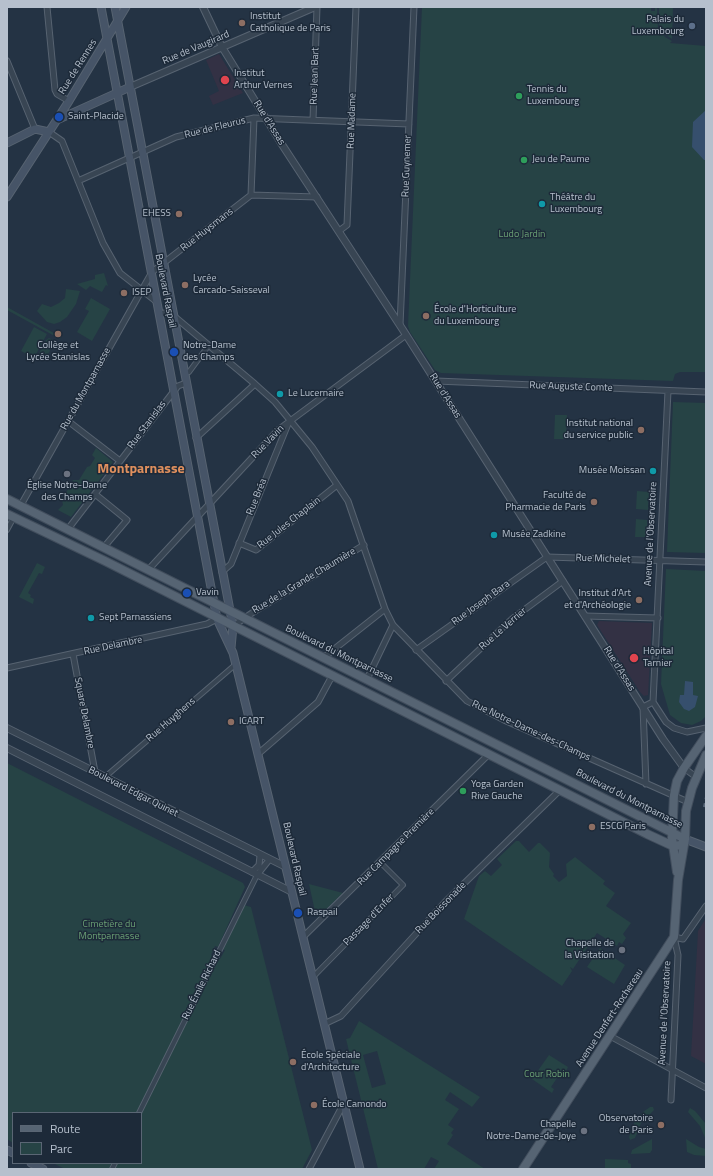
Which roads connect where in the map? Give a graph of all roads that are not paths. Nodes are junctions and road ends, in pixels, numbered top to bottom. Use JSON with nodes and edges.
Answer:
{"nodes":[{"id":1,"x":47,"y":7,"type":"edge"},
{"id":2,"x":101,"y":7,"type":"edge"},
{"id":3,"x":115,"y":7,"type":"edge"},
{"id":4,"x":126,"y":7,"type":"edge"},
{"id":5,"x":203,"y":7,"type":"edge"},
{"id":6,"x":316,"y":7,"type":"edge"},
{"id":7,"x":356,"y":7,"type":"edge"},
{"id":8,"x":414,"y":7,"type":"edge"},
{"id":9,"x":118,"y":21,"type":"junction"},
{"id":10,"x":107,"y":39,"type":"junction"},
{"id":11,"x":222,"y":47,"type":"junction"},
{"id":12,"x":7,"y":61,"type":"edge"},
{"id":13,"x":130,"y":87,"type":"junction"},
{"id":14,"x":117,"y":93,"type":"junction"},
{"id":15,"x":69,"y":101,"type":"junction"},
{"id":16,"x":85,"y":107,"type":"junction"},
{"id":17,"x":254,"y":118,"type":"junction"},
{"id":18,"x":266,"y":118,"type":"junction"},
{"id":19,"x":57,"y":120,"type":"junction"},
{"id":20,"x":313,"y":120,"type":"junction"},
{"id":21,"x":352,"y":122,"type":"junction"},
{"id":22,"x":409,"y":124,"type":"junction"},
{"id":23,"x":35,"y":129,"type":"junction"},
{"id":24,"x":49,"y":132,"type":"junction"},
{"id":25,"x":7,"y":143,"type":"edge"},
{"id":26,"x":142,"y":151,"type":"junction"},
{"id":27,"x":130,"y":157,"type":"junction"},
{"id":28,"x":78,"y":181,"type":"junction"},
{"id":29,"x":251,"y":195,"type":"junction"},
{"id":30,"x":317,"y":197,"type":"junction"},
{"id":31,"x":7,"y":198,"type":"edge"},
{"id":32,"x":339,"y":231,"type":"junction"},
{"id":33,"x":163,"y":264,"type":"junction"},
{"id":34,"x":152,"y":272,"type":"junction"},
{"id":35,"x":142,"y":290,"type":"junction"},
{"id":36,"x":157,"y":302,"type":"junction"},
{"id":37,"x":160,"y":314,"type":"junction"},
{"id":38,"x":173,"y":316,"type":"junction"},
{"id":39,"x":400,"y":325,"type":"junction"},
{"id":40,"x":406,"y":335,"type":"junction"},
{"id":41,"x":209,"y":345,"type":"junction"},
{"id":42,"x":184,"y":373,"type":"junction"},
{"id":43,"x":436,"y":381,"type":"junction"},
{"id":44,"x":186,"y":383,"type":"junction"},
{"id":45,"x":255,"y":384,"type":"junction"},
{"id":46,"x":174,"y":391,"type":"junction"},
{"id":47,"x":668,"y":391,"type":"junction"},
{"id":48,"x":706,"y":392,"type":"edge"},
{"id":49,"x":290,"y":420,"type":"junction"},
{"id":50,"x":68,"y":422,"type":"junction"},
{"id":51,"x":196,"y":438,"type":"junction"},
{"id":52,"x":120,"y":460,"type":"junction"},
{"id":53,"x":337,"y":485,"type":"junction"},
{"id":54,"x":95,"y":494,"type":"junction"},
{"id":55,"x":7,"y":499,"type":"edge"},
{"id":56,"x":21,"y":505,"type":"junction"},
{"id":57,"x":209,"y":505,"type":"junction"},
{"id":58,"x":10,"y":515,"type":"edge"},
{"id":59,"x":199,"y":516,"type":"junction"},
{"id":60,"x":68,"y":529,"type":"junction"},
{"id":61,"x":7,"y":530,"type":"edge"},
{"id":62,"x":239,"y":543,"type":"junction"},
{"id":63,"x":364,"y":545,"type":"junction"},
{"id":64,"x":104,"y":547,"type":"junction"},
{"id":65,"x":547,"y":556,"type":"junction"},
{"id":66,"x":660,"y":561,"type":"junction"},
{"id":67,"x":706,"y":562,"type":"edge"},
{"id":68,"x":148,"y":570,"type":"junction"},
{"id":69,"x":222,"y":572,"type":"junction"},
{"id":70,"x":563,"y":581,"type":"junction"},
{"id":71,"x":214,"y":602,"type":"junction"},
{"id":72,"x":385,"y":609,"type":"junction"},
{"id":73,"x":229,"y":610,"type":"junction"},
{"id":74,"x":585,"y":616,"type":"junction"},
{"id":75,"x":217,"y":618,"type":"junction"},
{"id":76,"x":244,"y":618,"type":"junction"},
{"id":77,"x":658,"y":618,"type":"junction"},
{"id":78,"x":393,"y":625,"type":"junction"},
{"id":79,"x":233,"y":626,"type":"junction"},
{"id":80,"x":231,"y":648,"type":"junction"},
{"id":81,"x":416,"y":650,"type":"junction"},
{"id":82,"x":73,"y":654,"type":"junction"},
{"id":83,"x":323,"y":658,"type":"junction"},
{"id":84,"x":236,"y":663,"type":"junction"},
{"id":85,"x":7,"y":668,"type":"edge"},
{"id":86,"x":332,"y":676,"type":"junction"},
{"id":87,"x":367,"y":679,"type":"junction"},
{"id":88,"x":446,"y":681,"type":"junction"},
{"id":89,"x":653,"y":702,"type":"junction"},
{"id":90,"x":643,"y":707,"type":"junction"},
{"id":91,"x":7,"y":728,"type":"edge"},
{"id":92,"x":706,"y":728,"type":"edge"},
{"id":93,"x":706,"y":736,"type":"edge"},
{"id":94,"x":7,"y":748,"type":"edge"},
{"id":95,"x":258,"y":754,"type":"junction"},
{"id":96,"x":488,"y":755,"type":"junction"},
{"id":97,"x":706,"y":755,"type":"edge"},
{"id":98,"x":684,"y":768,"type":"junction"},
{"id":99,"x":95,"y":772,"type":"junction"},
{"id":100,"x":105,"y":777,"type":"junction"},
{"id":101,"x":696,"y":777,"type":"junction"},
{"id":102,"x":646,"y":784,"type":"junction"},
{"id":103,"x":559,"y":790,"type":"junction"},
{"id":104,"x":674,"y":795,"type":"junction"},
{"id":105,"x":688,"y":802,"type":"junction"},
{"id":106,"x":672,"y":832,"type":"junction"},
{"id":107,"x":685,"y":839,"type":"junction"},
{"id":108,"x":673,"y":846,"type":"junction"},
{"id":109,"x":706,"y":847,"type":"edge"},
{"id":110,"x":260,"y":856,"type":"junction"},
{"id":111,"x":269,"y":860,"type":"junction"},
{"id":112,"x":380,"y":863,"type":"junction"},
{"id":113,"x":286,"y":867,"type":"junction"},
{"id":114,"x":255,"y":873,"type":"junction"},
{"id":115,"x":678,"y":880,"type":"junction"},
{"id":116,"x":292,"y":892,"type":"junction"},
{"id":117,"x":706,"y":906,"type":"edge"},
{"id":118,"x":303,"y":937,"type":"junction"},
{"id":119,"x":674,"y":937,"type":"junction"},
{"id":120,"x":313,"y":977,"type":"junction"},
{"id":121,"x":324,"y":1024,"type":"junction"},
{"id":122,"x":610,"y":1036,"type":"junction"},
{"id":123,"x":672,"y":1070,"type":"junction"},
{"id":124,"x":706,"y":1088,"type":"edge"},
{"id":125,"x":671,"y":1100,"type":"dead end"},
{"id":126,"x":344,"y":1103,"type":"junction"},
{"id":127,"x":139,"y":1112,"type":"edge"},
{"id":128,"x":34,"y":1164,"type":"edge"},
{"id":129,"x":43,"y":1169,"type":"edge"},
{"id":130,"x":309,"y":1169,"type":"edge"},
{"id":131,"x":360,"y":1169,"type":"edge"},
{"id":132,"x":523,"y":1169,"type":"edge"}],
"edges":[{"from":1,"to":15,"type":"street"},
{"from":2,"to":10,"type":"main road","name":"Boulevard Raspail"},
{"from":3,"to":9,"type":"main road","name":"Boulevard Raspail"},
{"from":4,"to":9,"type":"main road","name":"Rue de Rennes"},
{"from":5,"to":11,"type":"street","name":"Rue d'Assas"},
{"from":6,"to":11,"type":"street","name":"Rue de Vaugirard"},
{"from":6,"to":20,"type":"street","name":"Rue Jean Bart"},
{"from":7,"to":21,"type":"street","name":"Rue Madame"},
{"from":8,"to":22,"type":"street","name":"Rue Guynemer"},
{"from":9,"to":10,"type":"main road","name":"Rue de Rennes"},
{"from":9,"to":13,"type":"main road","name":"Boulevard Raspail"},
{"from":10,"to":14,"type":"main road","name":"Boulevard Raspail"},
{"from":10,"to":15,"type":"main road","name":"Rue de Rennes"},
{"from":11,"to":13,"type":"street","name":"Rue de Vaugirard"},
{"from":11,"to":18,"type":"street","name":"Rue d'Assas"},
{"from":12,"to":23,"type":"street"},
{"from":13,"to":14,"type":"main road","name":"Rue de Vaugirard"},
{"from":13,"to":26,"type":"main road","name":"Boulevard Raspail"},
{"from":14,"to":16,"type":"main road","name":"Rue de Vaugirard"},
{"from":14,"to":27,"type":"main road","name":"Boulevard Raspail"},
{"from":15,"to":16,"type":"main road"},
{"from":15,"to":19,"type":"main road","name":"Rue de Rennes"},
{"from":16,"to":19,"type":"main road","name":"Rue de Vaugirard"},
{"from":17,"to":18,"type":"street","name":"Rue de Fleurus"},
{"from":17,"to":26,"type":"street","name":"Rue de Fleurus"},
{"from":17,"to":29,"type":"street"},
{"from":18,"to":20,"type":"street","name":"Rue de Fleurus"},
{"from":18,"to":30,"type":"street","name":"Rue d'Assas"},
{"from":19,"to":24,"type":"main road","name":"Rue de Rennes"},
{"from":20,"to":21,"type":"street","name":"Rue de Fleurus"},
{"from":21,"to":22,"type":"street","name":"Rue de Fleurus"},
{"from":21,"to":32,"type":"street","name":"Rue Madame"},
{"from":22,"to":39,"type":"street","name":"Rue Guynemer"},
{"from":23,"to":24,"type":"main road"},
{"from":23,"to":25,"type":"main road"},
{"from":24,"to":28,"type":"street"},
{"from":24,"to":31,"type":"main road","name":"Rue de Rennes"},
{"from":26,"to":27,"type":"street","name":"Rue de Fleurus"},
{"from":26,"to":33,"type":"main road","name":"Boulevard Raspail"},
{"from":27,"to":28,"type":"street","name":"Rue de Fleurus"},
{"from":27,"to":34,"type":"main road","name":"Boulevard Raspail"},
{"from":28,"to":35,"type":"street"},
{"from":29,"to":30,"type":"street"},
{"from":29,"to":33,"type":"street","name":"Rue Huysmans"},
{"from":30,"to":32,"type":"street","name":"Rue d'Assas"},
{"from":32,"to":39,"type":"street","name":"Rue d'Assas"},
{"from":33,"to":34,"type":"street","name":"Rue Huysmans"},
{"from":33,"to":38,"type":"main road","name":"Boulevard Raspail"},
{"from":34,"to":35,"type":"street","name":"Rue du Montparnasse"},
{"from":34,"to":36,"type":"main road","name":"Boulevard Raspail"},
{"from":35,"to":36,"type":"street"},
{"from":35,"to":50,"type":"street","name":"Rue du Montparnasse"},
{"from":36,"to":37,"type":"main road","name":"Boulevard Raspail"},
{"from":37,"to":38,"type":"street"},
{"from":37,"to":46,"type":"main road","name":"Boulevard Raspail"},
{"from":38,"to":41,"type":"street","name":"Rue Notre-Dame-des-Champs"},
{"from":38,"to":42,"type":"main road","name":"Boulevard Raspail"},
{"from":39,"to":40,"type":"street","name":"Rue d'Assas"},
{"from":40,"to":43,"type":"street","name":"Rue d'Assas"},
{"from":40,"to":49,"type":"street","name":"Rue Vavin"},
{"from":41,"to":42,"type":"street"},
{"from":41,"to":45,"type":"street","name":"Rue Notre-Dame-des-Champs"},
{"from":42,"to":44,"type":"main road","name":"Boulevard Raspail"},
{"from":43,"to":47,"type":"street","name":"Rue Auguste Comte"},
{"from":43,"to":65,"type":"street","name":"Rue d'Assas"},
{"from":44,"to":46,"type":"street","name":"Rue Stanislas"},
{"from":44,"to":51,"type":"main road","name":"Boulevard Raspail"},
{"from":45,"to":49,"type":"street","name":"Rue Notre-Dame-des-Champs"},
{"from":45,"to":51,"type":"street"},
{"from":46,"to":52,"type":"street","name":"Rue Stanislas"},
{"from":46,"to":59,"type":"main road","name":"Boulevard Raspail"},
{"from":47,"to":48,"type":"street","name":"Rue Auguste Comte"},
{"from":47,"to":66,"type":"street","name":"Avenue de l'Observatoire"},
{"from":49,"to":53,"type":"street","name":"Rue Notre-Dame-des-Champs"},
{"from":49,"to":57,"type":"street","name":"Rue Vavin"},
{"from":49,"to":62,"type":"street","name":"Rue Bréa"},
{"from":50,"to":52,"type":"street"},
{"from":50,"to":56,"type":"street","name":"Rue du Montparnasse"},
{"from":51,"to":57,"type":"main road","name":"Boulevard Raspail"},
{"from":52,"to":54,"type":"street","name":"Rue Stanislas"},
{"from":53,"to":62,"type":"street","name":"Rue Jules Chaplain"},
{"from":53,"to":63,"type":"street","name":"Rue Notre-Dame-des-Champs"},
{"from":54,"to":60,"type":"street","name":"Rue Stanislas"},
{"from":54,"to":64,"type":"street"},
{"from":55,"to":56,"type":"main road","name":"Boulevard du Montparnasse"},
{"from":56,"to":58,"type":"main road"},
{"from":56,"to":60,"type":"main road","name":"Boulevard du Montparnasse"},
{"from":57,"to":59,"type":"street","name":"Rue Vavin"},
{"from":57,"to":69,"type":"main road","name":"Boulevard Raspail"},
{"from":58,"to":61,"type":"street"},
{"from":58,"to":75,"type":"main road"},
{"from":59,"to":68,"type":"street","name":"Rue Vavin"},
{"from":59,"to":71,"type":"main road","name":"Boulevard Raspail"},
{"from":60,"to":64,"type":"main road","name":"Boulevard du Montparnasse"},
{"from":62,"to":69,"type":"street","name":"Rue Bréa"},
{"from":63,"to":72,"type":"street","name":"Rue Notre-Dame-des-Champs"},
{"from":63,"to":76,"type":"street","name":"Rue de la Grande Chaumière"},
{"from":64,"to":68,"type":"main road","name":"Boulevard du Montparnasse"},
{"from":65,"to":66,"type":"street","name":"Rue Michelet"},
{"from":65,"to":70,"type":"street","name":"Rue d'Assas"},
{"from":65,"to":81,"type":"street","name":"Rue Joseph Bara"},
{"from":66,"to":67,"type":"street","name":"Rue Michelet"},
{"from":66,"to":77,"type":"street","name":"Avenue de l'Observatoire"},
{"from":68,"to":71,"type":"main road","name":"Boulevard du Montparnasse"},
{"from":69,"to":73,"type":"main road","name":"Boulevard Raspail"},
{"from":70,"to":74,"type":"street","name":"Rue d'Assas"},
{"from":70,"to":88,"type":"street","name":"Rue Le Verrier"},
{"from":71,"to":73,"type":"main road","name":"Boulevard du Montparnasse"},
{"from":71,"to":75,"type":"main road","name":"Boulevard Raspail"},
{"from":72,"to":78,"type":"street","name":"Rue Notre-Dame-des-Champs"},
{"from":72,"to":83,"type":"street"},
{"from":73,"to":76,"type":"main road","name":"Boulevard du Montparnasse"},
{"from":73,"to":79,"type":"main road","name":"Boulevard Raspail"},
{"from":74,"to":77,"type":"street"},
{"from":74,"to":90,"type":"street","name":"Rue d'Assas"},
{"from":75,"to":79,"type":"main road"},
{"from":75,"to":80,"type":"main road","name":"Boulevard Raspail"},
{"from":75,"to":82,"type":"street","name":"Rue Delambre"},
{"from":76,"to":79,"type":"street"},
{"from":76,"to":83,"type":"main road","name":"Boulevard du Montparnasse"},
{"from":77,"to":89,"type":"street","name":"Avenue de l'Observatoire"},
{"from":78,"to":81,"type":"street","name":"Rue Notre-Dame-des-Champs"},
{"from":78,"to":87,"type":"street"},
{"from":79,"to":80,"type":"main road","name":"Boulevard Raspail"},
{"from":79,"to":86,"type":"main road"},
{"from":80,"to":84,"type":"main road","name":"Boulevard Raspail"},
{"from":81,"to":88,"type":"street","name":"Rue Notre-Dame-des-Champs"},
{"from":82,"to":85,"type":"street","name":"Rue Delambre"},
{"from":82,"to":99,"type":"street","name":"Square Delambre"},
{"from":83,"to":87,"type":"main road","name":"Boulevard du Montparnasse"},
{"from":84,"to":95,"type":"main road","name":"Boulevard Raspail"},
{"from":84,"to":100,"type":"street","name":"Rue Huyghens"},
{"from":86,"to":95,"type":"street"},
{"from":86,"to":96,"type":"main road"},
{"from":87,"to":106,"type":"main road","name":"Boulevard du Montparnasse"},
{"from":88,"to":102,"type":"street","name":"Rue Notre-Dame-des-Champs"},
{"from":89,"to":90,"type":"street"},
{"from":89,"to":92,"type":"street"},
{"from":90,"to":98,"type":"street","name":"Rue d'Assas"},
{"from":90,"to":102,"type":"street"},
{"from":91,"to":99,"type":"street","name":"Boulevard Edgar Quinet"},
{"from":93,"to":98,"type":"main road","name":"Avenue de l'Observatoire"},
{"from":94,"to":114,"type":"street","name":"Boulevard Edgar Quinet"},
{"from":95,"to":113,"type":"main road","name":"Boulevard Raspail"},
{"from":96,"to":103,"type":"main road"},
{"from":96,"to":112,"type":"street","name":"Rue Campagne Première"},
{"from":97,"to":101,"type":"main road","name":"Avenue de l'Observatoire"},
{"from":98,"to":101,"type":"street","name":"Rue d'Assas"},
{"from":98,"to":104,"type":"main road","name":"Avenue de l'Observatoire"},
{"from":99,"to":100,"type":"street","name":"Boulevard Edgar Quinet"},
{"from":100,"to":110,"type":"street","name":"Boulevard Edgar Quinet"},
{"from":101,"to":105,"type":"main road","name":"Avenue de l'Observatoire"},
{"from":102,"to":104,"type":"street","name":"Rue Notre-Dame-des-Champs"},
{"from":103,"to":108,"type":"main road"},
{"from":103,"to":121,"type":"street","name":"Rue Boissonade"},
{"from":104,"to":105,"type":"street","name":"Rue Notre-Dame-des-Champs"},
{"from":104,"to":106,"type":"main road","name":"Avenue de l'Observatoire"},
{"from":105,"to":107,"type":"main road","name":"Avenue de l'Observatoire"},
{"from":106,"to":107,"type":"main road","name":"Boulevard du Montparnasse"},
{"from":106,"to":108,"type":"main road","name":"Avenue de l'Observatoire"},
{"from":107,"to":108,"type":"main road","name":"Boulevard du Montparnasse"},
{"from":107,"to":109,"type":"main road"},
{"from":107,"to":115,"type":"main road","name":"Avenue de l'Observatoire"},
{"from":108,"to":115,"type":"main road","name":"Avenue de l'Observatoire"},
{"from":110,"to":111,"type":"street","name":"Boulevard Edgar Quinet"},
{"from":110,"to":114,"type":"street"},
{"from":111,"to":113,"type":"street","name":"Boulevard Edgar Quinet"},
{"from":111,"to":114,"type":"street","name":"Rue Émile Richard"},
{"from":112,"to":118,"type":"street","name":"Rue Campagne Première"},
{"from":112,"to":120,"type":"street","name":"Passage d'Enfer"},
{"from":113,"to":116,"type":"main road","name":"Boulevard Raspail"},
{"from":114,"to":116,"type":"street","name":"Boulevard Edgar Quinet"},
{"from":114,"to":127,"type":"street","name":"Rue Émile Richard"},
{"from":115,"to":119,"type":"main road","name":"Avenue de l'Observatoire"},
{"from":116,"to":118,"type":"main road","name":"Boulevard Raspail"},
{"from":117,"to":119,"type":"street"},
{"from":118,"to":120,"type":"main road","name":"Boulevard Raspail"},
{"from":119,"to":122,"type":"main road","name":"Avenue Denfert-Rochereau"},
{"from":119,"to":123,"type":"street","name":"Avenue de l'Observatoire"},
{"from":120,"to":121,"type":"main road","name":"Boulevard Raspail"},
{"from":121,"to":126,"type":"main road","name":"Boulevard Raspail"},
{"from":122,"to":123,"type":"street"},
{"from":122,"to":132,"type":"main road","name":"Avenue Denfert-Rochereau"},
{"from":123,"to":124,"type":"street"},
{"from":123,"to":125,"type":"street","name":"Avenue de l'Observatoire"},
{"from":126,"to":130,"type":"street"},
{"from":126,"to":131,"type":"main road","name":"Boulevard Raspail"},
{"from":128,"to":129,"type":"main road"}]}
